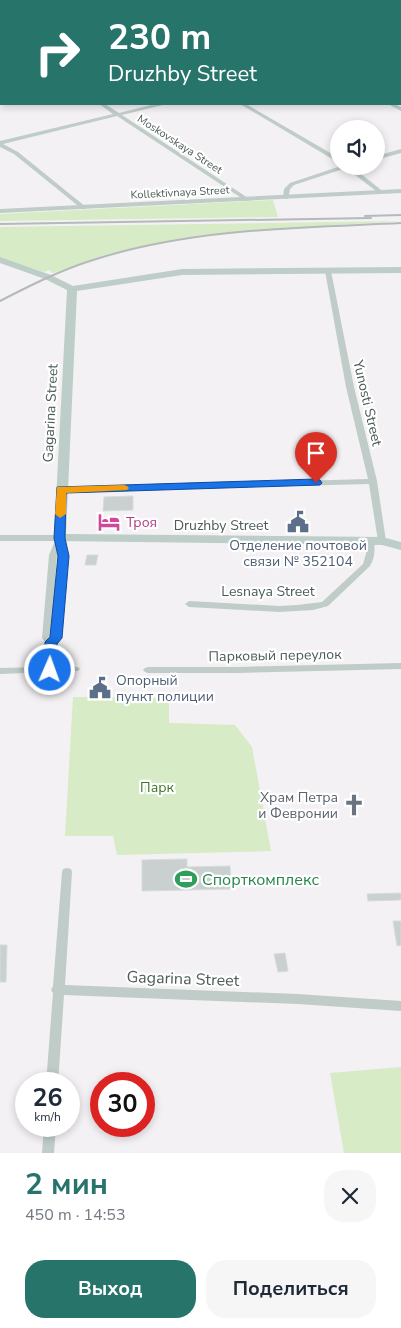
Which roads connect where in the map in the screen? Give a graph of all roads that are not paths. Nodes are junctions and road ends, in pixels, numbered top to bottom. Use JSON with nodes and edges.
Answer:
{"nodes":[{"id":1,"x":104,"y":105,"type":"edge"},
{"id":2,"x":158,"y":105,"type":"edge"},
{"id":3,"x":245,"y":105,"type":"edge"},
{"id":4,"x":118,"y":114,"type":"junction"},
{"id":5,"x":0,"y":144,"type":"edge"},
{"id":6,"x":401,"y":151,"type":"edge"},
{"id":7,"x":385,"y":155,"type":"edge"},
{"id":8,"x":330,"y":156,"type":"edge"},
{"id":9,"x":330,"y":172,"type":"edge"},
{"id":10,"x":359,"y":175,"type":"edge"},
{"id":11,"x":401,"y":191,"type":"edge"},
{"id":12,"x":382,"y":193,"type":"junction"},
{"id":13,"x":286,"y":198,"type":"junction"},
{"id":14,"x":248,"y":200,"type":"junction"},
{"id":15,"x":84,"y":208,"type":"junction"},
{"id":16,"x":0,"y":211,"type":"edge"},
{"id":17,"x":0,"y":260,"type":"edge"},
{"id":18,"x":18,"y":267,"type":"junction"},
{"id":19,"x":0,"y":269,"type":"edge"},
{"id":20,"x":328,"y":270,"type":"junction"},
{"id":21,"x":401,"y":270,"type":"edge"},
{"id":22,"x":72,"y":289,"type":"junction"},
{"id":23,"x":373,"y":481,"type":"junction"},
{"id":24,"x":61,"y":490,"type":"junction"},
{"id":25,"x":0,"y":538,"type":"edge"},
{"id":26,"x":60,"y":538,"type":"junction"},
{"id":27,"x":376,"y":541,"type":"junction"},
{"id":28,"x":401,"y":546,"type":"edge"},
{"id":29,"x":189,"y":604,"type":"dead end"},
{"id":30,"x":401,"y":666,"type":"edge"},
{"id":31,"x":50,"y":670,"type":"junction"},
{"id":32,"x":75,"y":670,"type":"dead end"},
{"id":33,"x":148,"y":670,"type":"dead end"},
{"id":34,"x":0,"y":671,"type":"edge"},
{"id":35,"x":67,"y":872,"type":"dead end"},
{"id":36,"x":57,"y":990,"type":"junction"},
{"id":37,"x":401,"y":1006,"type":"edge"},
{"id":38,"x":53,"y":1072,"type":"edge"},
{"id":39,"x":49,"y":1137,"type":"edge"},
{"id":40,"x":48,"y":1153,"type":"edge"}],
"edges":[{"from":1,"to":4,"type":"street","name":"Moskovskaya Street"},
{"from":2,"to":4,"type":"street"},
{"from":3,"to":8,"type":"street"},
{"from":4,"to":5,"type":"street"},
{"from":4,"to":14,"type":"street","name":"Moskovskaya Street"},
{"from":5,"to":15,"type":"street"},
{"from":6,"to":7,"type":"street"},
{"from":9,"to":13,"type":"street"},
{"from":10,"to":12,"type":"street"},
{"from":11,"to":12,"type":"street","name":"Kollektivnaya Street"},
{"from":12,"to":13,"type":"street","name":"Kollektivnaya Street"},
{"from":13,"to":14,"type":"street","name":"Kollektivnaya Street"},
{"from":14,"to":15,"type":"street","name":"Kollektivnaya Street"},
{"from":15,"to":16,"type":"street","name":"Kollektivnaya Street"},
{"from":17,"to":18,"type":"main road"},
{"from":18,"to":19,"type":"main road"},
{"from":18,"to":22,"type":"main road"},
{"from":20,"to":21,"type":"main road"},
{"from":20,"to":22,"type":"main road"},
{"from":20,"to":23,"type":"street","name":"Yunosti Street"},
{"from":22,"to":24,"type":"main road","name":"Gagarina Street"},
{"from":23,"to":24,"type":"street"},
{"from":23,"to":27,"type":"street","name":"Yunosti Street"},
{"from":24,"to":26,"type":"main road","name":"Gagarina Street"},
{"from":25,"to":26,"type":"street"},
{"from":26,"to":27,"type":"main road","name":"Druzhby Street"},
{"from":26,"to":31,"type":"street","name":"Gagarina Street"},
{"from":27,"to":28,"type":"main road","name":"Druzhby Street"},
{"from":27,"to":29,"type":"street","name":"Lesnaya Street"},
{"from":30,"to":33,"type":"street","name":"Парковый переулок"},
{"from":31,"to":32,"type":"street"},
{"from":31,"to":34,"type":"street"},
{"from":35,"to":36,"type":"street"},
{"from":36,"to":37,"type":"street","name":"Gagarina Street"},
{"from":36,"to":38,"type":"street"},
{"from":39,"to":40,"type":"street"}]}
